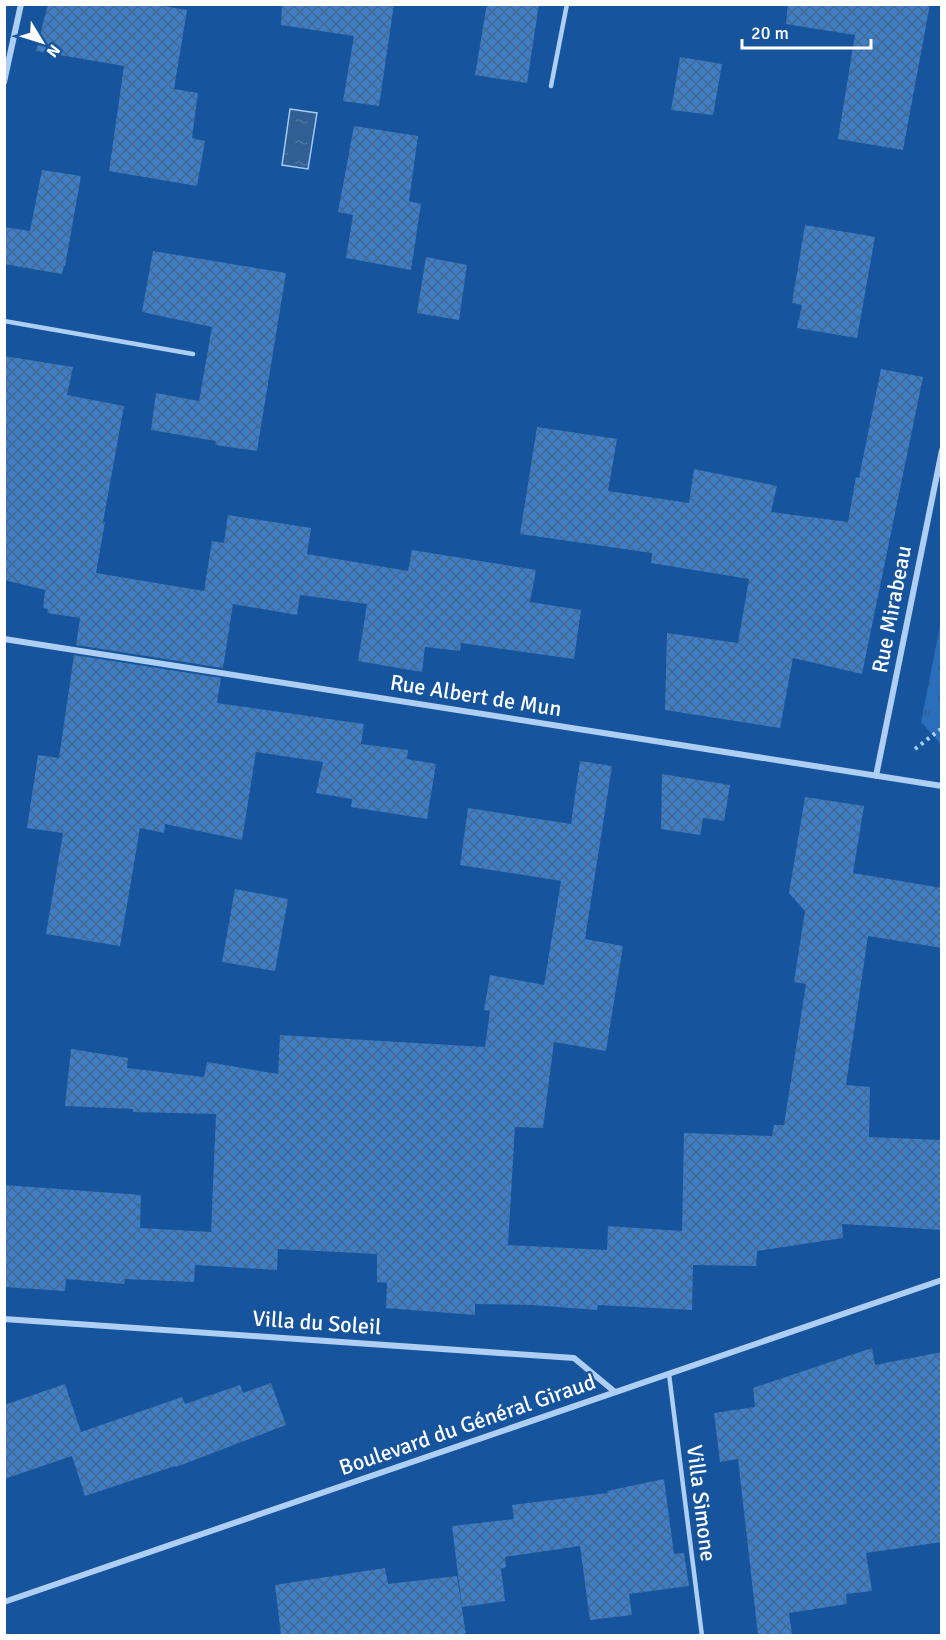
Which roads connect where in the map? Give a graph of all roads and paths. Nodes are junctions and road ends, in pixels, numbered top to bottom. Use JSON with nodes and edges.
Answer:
{"nodes":[{"id":1,"x":21,"y":4,"type":"edge"},
{"id":2,"x":567,"y":4,"type":"edge"},
{"id":3,"x":4,"y":82,"type":"edge"},
{"id":4,"x":551,"y":86,"type":"dead end"},
{"id":5,"x":4,"y":321,"type":"edge"},
{"id":6,"x":193,"y":354,"type":"dead end"},
{"id":7,"x":942,"y":450,"type":"edge"},
{"id":8,"x":4,"y":639,"type":"edge"},
{"id":9,"x":942,"y":728,"type":"edge"},
{"id":10,"x":915,"y":749,"type":"dead end"},
{"id":11,"x":876,"y":776,"type":"junction"},
{"id":12,"x":942,"y":786,"type":"edge"},
{"id":13,"x":942,"y":1281,"type":"edge"},
{"id":14,"x":4,"y":1319,"type":"edge"},
{"id":15,"x":669,"y":1374,"type":"junction"},
{"id":16,"x":615,"y":1392,"type":"junction"},
{"id":17,"x":4,"y":1602,"type":"edge"},
{"id":18,"x":702,"y":1635,"type":"edge"}],
"edges":[{"from":1,"to":3,"type":"street"},
{"from":2,"to":4,"type":"lane"},
{"from":5,"to":6,"type":"lane"},
{"from":7,"to":11,"type":"street","name":"Rue Mirabeau"},
{"from":8,"to":11,"type":"street","name":"Rue Albert de Mun"},
{"from":9,"to":10,"type":"path"},
{"from":11,"to":12,"type":"street","name":"Rue Albert de Mun"},
{"from":13,"to":15,"type":"street","name":"Boulevard du Général Giraud"},
{"from":14,"to":16,"type":"street","name":"Villa du Soleil"},
{"from":15,"to":16,"type":"street","name":"Boulevard du Général Giraud"},
{"from":15,"to":18,"type":"lane","name":"Villa Simone"},
{"from":16,"to":17,"type":"street","name":"Boulevard du Général Giraud"}]}
